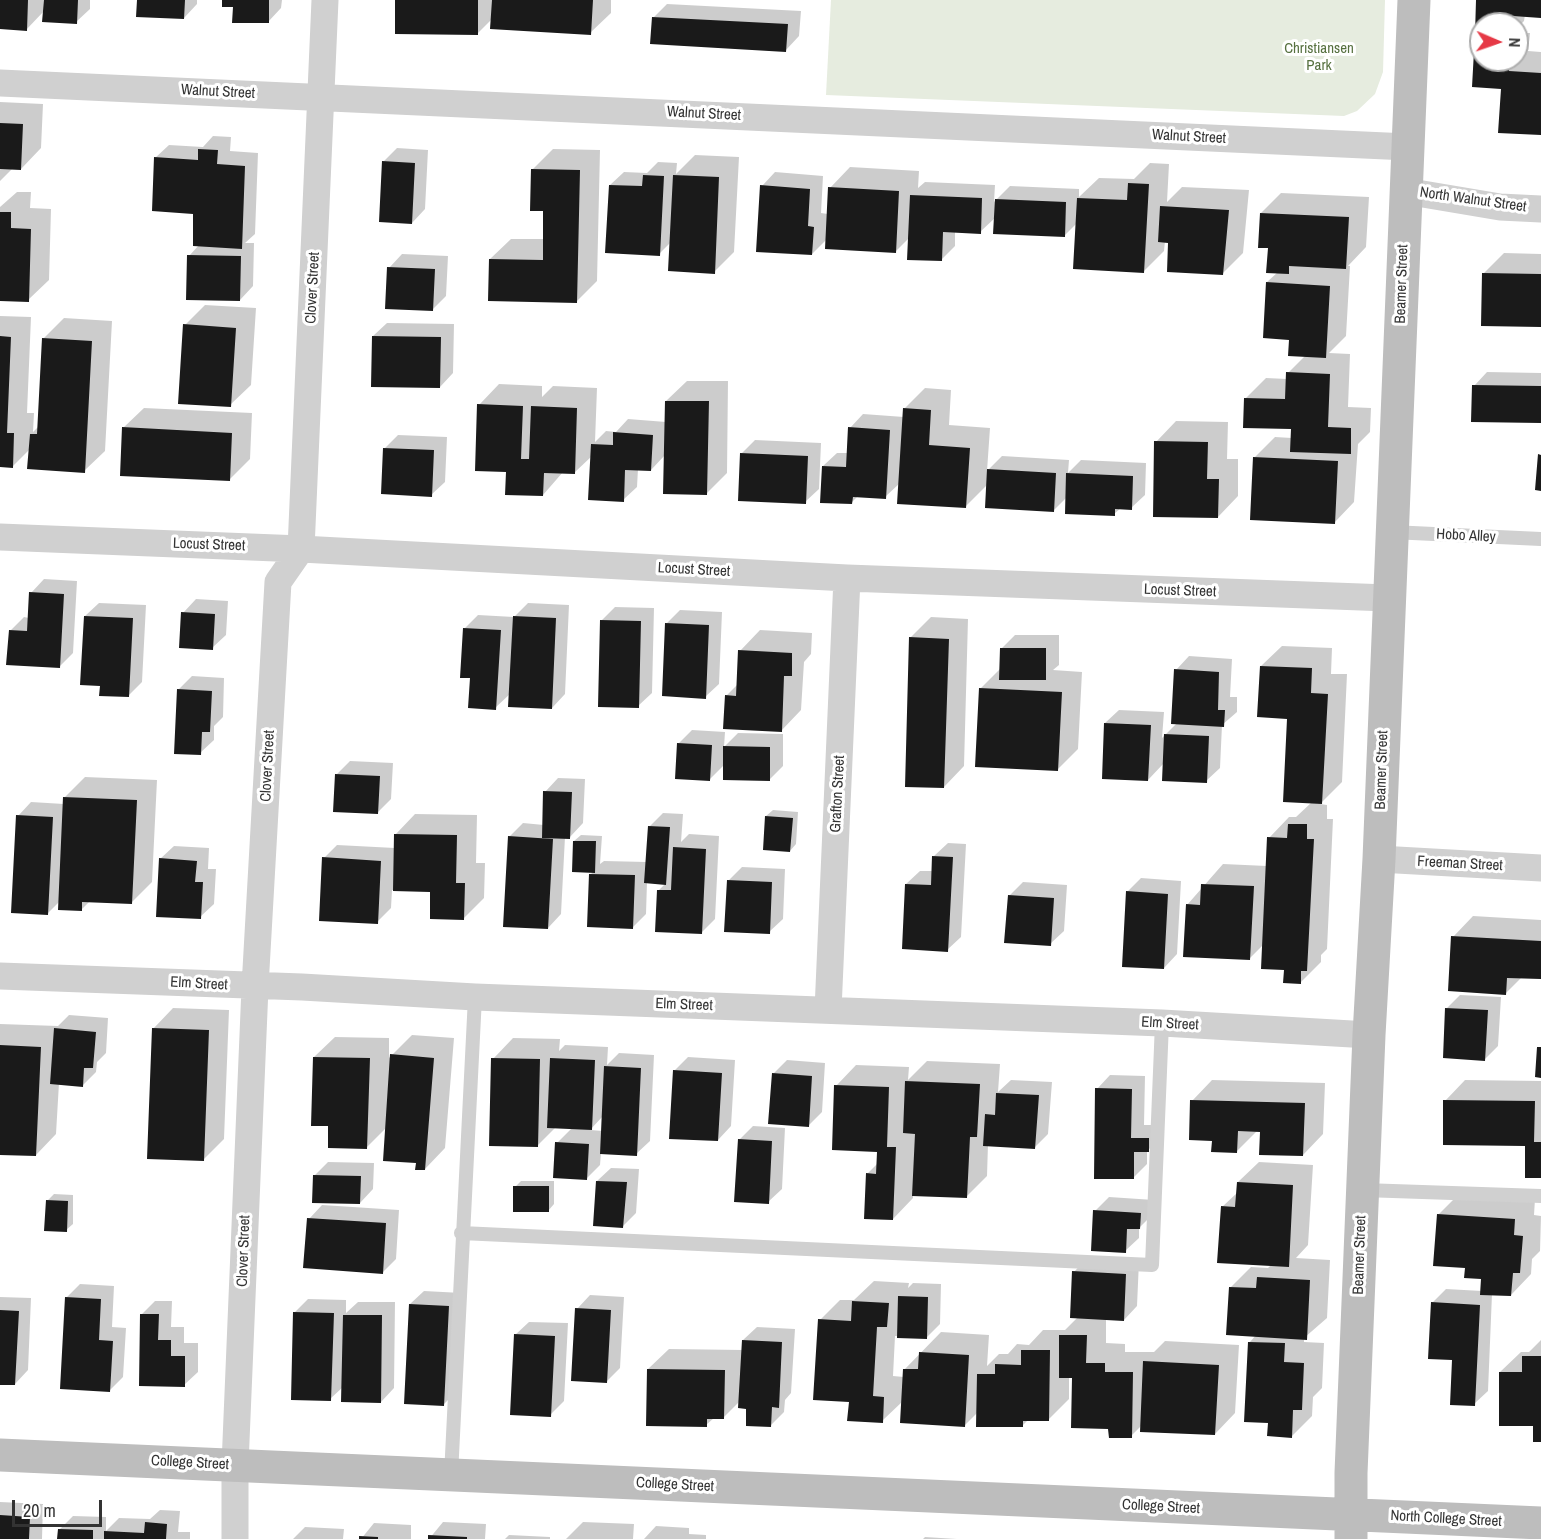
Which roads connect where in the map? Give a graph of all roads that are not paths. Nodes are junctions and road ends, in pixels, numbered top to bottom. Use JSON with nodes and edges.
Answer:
{"nodes":[{"id":1,"x":325,"y":0,"type":"edge"},
{"id":2,"x":1414,"y":0,"type":"edge"},
{"id":3,"x":0,"y":83,"type":"edge"},
{"id":4,"x":322,"y":97,"type":"junction"},
{"id":5,"x":1408,"y":147,"type":"junction"},
{"id":6,"x":1406,"y":191,"type":"junction"},
{"id":7,"x":1541,"y":209,"type":"edge"},
{"id":8,"x":1391,"y":532,"type":"junction"},
{"id":9,"x":0,"y":537,"type":"edge"},
{"id":10,"x":1541,"y":539,"type":"edge"},
{"id":11,"x":302,"y":549,"type":"junction"},
{"id":12,"x":847,"y":578,"type":"junction"},
{"id":13,"x":1388,"y":598,"type":"junction"},
{"id":14,"x":1379,"y":859,"type":"junction"},
{"id":15,"x":1541,"y":868,"type":"edge"},
{"id":16,"x":0,"y":976,"type":"edge"},
{"id":17,"x":255,"y":987,"type":"junction"},
{"id":18,"x":475,"y":997,"type":"junction"},
{"id":19,"x":828,"y":1010,"type":"junction"},
{"id":20,"x":1162,"y":1023,"type":"junction"},
{"id":21,"x":1368,"y":1035,"type":"junction"},
{"id":22,"x":1363,"y":1190,"type":"junction"},
{"id":23,"x":1541,"y":1196,"type":"edge"},
{"id":24,"x":461,"y":1233,"type":"junction"},
{"id":25,"x":0,"y":1455,"type":"edge"},
{"id":26,"x":235,"y":1465,"type":"junction"},
{"id":27,"x":451,"y":1475,"type":"junction"},
{"id":28,"x":1541,"y":1523,"type":"edge"},
{"id":29,"x":1351,"y":1527,"type":"edge"},
{"id":30,"x":235,"y":1539,"type":"edge"}],
"edges":[{"from":1,"to":4,"type":"street","name":"Clover Street"},
{"from":2,"to":5,"type":"street","name":"Beamer Street"},
{"from":3,"to":4,"type":"street","name":"Walnut Street"},
{"from":4,"to":5,"type":"street","name":"Walnut Street"},
{"from":4,"to":11,"type":"street","name":"Clover Street"},
{"from":5,"to":6,"type":"street","name":"Beamer Street"},
{"from":6,"to":7,"type":"street","name":"North Walnut Street"},
{"from":6,"to":8,"type":"street","name":"Beamer Street"},
{"from":8,"to":10,"type":"lane","name":"Hobo Alley"},
{"from":8,"to":13,"type":"street","name":"Beamer Street"},
{"from":9,"to":11,"type":"street","name":"Locust Street"},
{"from":11,"to":12,"type":"street","name":"Locust Street"},
{"from":11,"to":17,"type":"street","name":"Clover Street"},
{"from":12,"to":13,"type":"street","name":"Locust Street"},
{"from":12,"to":19,"type":"street","name":"Grafton Street"},
{"from":13,"to":14,"type":"street","name":"Beamer Street"},
{"from":14,"to":15,"type":"street","name":"Freeman Street"},
{"from":14,"to":21,"type":"street","name":"Beamer Street"},
{"from":16,"to":17,"type":"street","name":"Elm Street"},
{"from":17,"to":18,"type":"street","name":"Elm Street"},
{"from":17,"to":26,"type":"street","name":"Clover Street"},
{"from":18,"to":19,"type":"street","name":"Elm Street"},
{"from":18,"to":24,"type":"lane"},
{"from":19,"to":20,"type":"street","name":"Elm Street"},
{"from":20,"to":21,"type":"street","name":"Elm Street"},
{"from":20,"to":24,"type":"lane"},
{"from":21,"to":22,"type":"street","name":"Beamer Street"},
{"from":22,"to":23,"type":"lane"},
{"from":22,"to":29,"type":"street","name":"Beamer Street"},
{"from":24,"to":27,"type":"lane"},
{"from":25,"to":26,"type":"street","name":"College Street"},
{"from":26,"to":27,"type":"street","name":"College Street"},
{"from":26,"to":30,"type":"street","name":"Clover Street"},
{"from":27,"to":29,"type":"street","name":"College Street"},
{"from":28,"to":29,"type":"street","name":"North College Street"}]}
